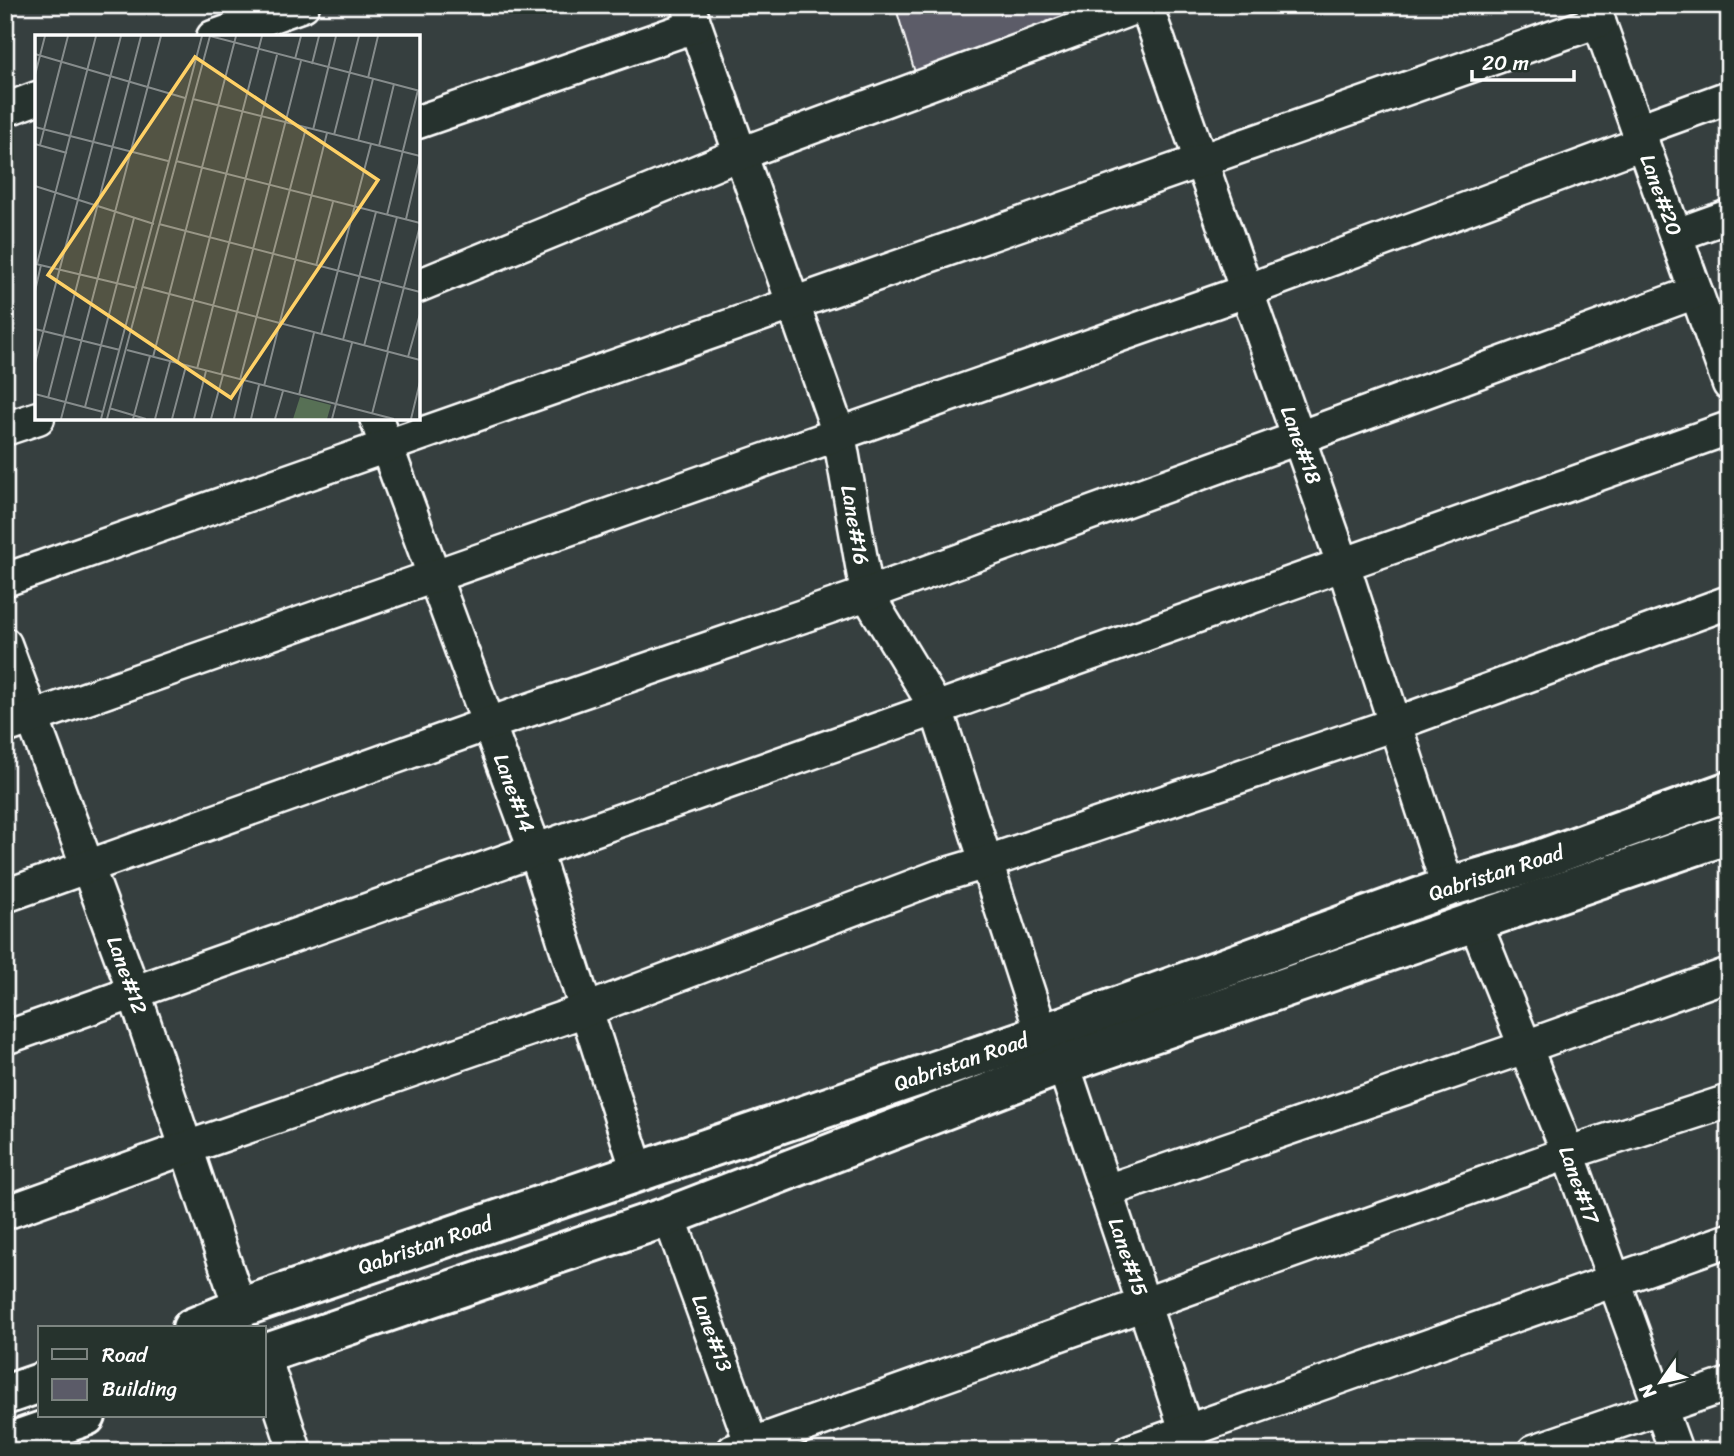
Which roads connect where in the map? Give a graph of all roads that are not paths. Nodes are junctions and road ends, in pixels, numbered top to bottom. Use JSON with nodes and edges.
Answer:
{"nodes":[{"id":1,"x":303,"y":5,"type":"edge"},
{"id":2,"x":1144,"y":5,"type":"edge"},
{"id":3,"x":1596,"y":13,"type":"edge"},
{"id":4,"x":691,"y":15,"type":"edge"},
{"id":5,"x":226,"y":27,"type":"edge"},
{"id":6,"x":1729,"y":97,"type":"edge"},
{"id":7,"x":35,"y":100,"type":"edge"},
{"id":8,"x":5,"y":110,"type":"edge"},
{"id":9,"x":420,"y":121,"type":"edge"},
{"id":10,"x":1640,"y":136,"type":"junction"},
{"id":11,"x":740,"y":154,"type":"junction"},
{"id":12,"x":1200,"y":161,"type":"junction"},
{"id":13,"x":1729,"y":215,"type":"edge"},
{"id":14,"x":1675,"y":235,"type":"junction"},
{"id":15,"x":420,"y":285,"type":"edge"},
{"id":16,"x":1246,"y":291,"type":"junction"},
{"id":17,"x":1696,"y":292,"type":"junction"},
{"id":18,"x":793,"y":304,"type":"junction"},
{"id":19,"x":1727,"y":371,"type":"edge"},
{"id":20,"x":35,"y":419,"type":"edge"},
{"id":21,"x":377,"y":420,"type":"edge"},
{"id":22,"x":1729,"y":428,"type":"edge"},
{"id":23,"x":5,"y":429,"type":"edge"},
{"id":24,"x":839,"y":434,"type":"junction"},
{"id":25,"x":1298,"y":438,"type":"junction"},
{"id":26,"x":387,"y":449,"type":"junction"},
{"id":27,"x":1343,"y":564,"type":"junction"},
{"id":28,"x":434,"y":576,"type":"junction"},
{"id":29,"x":5,"y":580,"type":"edge"},
{"id":30,"x":867,"y":594,"type":"junction"},
{"id":31,"x":1729,"y":602,"type":"edge"},
{"id":32,"x":5,"y":644,"type":"edge"},
{"id":33,"x":936,"y":708,"type":"junction"},
{"id":34,"x":19,"y":722,"type":"edge"},
{"id":35,"x":488,"y":724,"type":"junction"},
{"id":36,"x":1395,"y":724,"type":"junction"},
{"id":37,"x":1729,"y":791,"type":"edge"},
{"id":38,"x":1729,"y":834,"type":"edge"},
{"id":39,"x":535,"y":850,"type":"junction"},
{"id":40,"x":987,"y":862,"type":"junction"},
{"id":41,"x":1525,"y":865,"type":"junction"},
{"id":42,"x":87,"y":867,"type":"junction"},
{"id":43,"x":1448,"y":887,"type":"junction"},
{"id":44,"x":5,"y":896,"type":"edge"},
{"id":45,"x":1535,"y":901,"type":"junction"},
{"id":46,"x":1475,"y":922,"type":"junction"},
{"id":47,"x":1729,"y":974,"type":"edge"},
{"id":48,"x":134,"y":992,"type":"junction"},
{"id":49,"x":586,"y":1010,"type":"junction"},
{"id":50,"x":5,"y":1038,"type":"edge"},
{"id":51,"x":1525,"y":1046,"type":"junction"},
{"id":52,"x":1053,"y":1049,"type":"junction"},
{"id":53,"x":1729,"y":1101,"type":"edge"},
{"id":54,"x":186,"y":1147,"type":"junction"},
{"id":55,"x":1567,"y":1153,"type":"junction"},
{"id":56,"x":638,"y":1171,"type":"junction"},
{"id":57,"x":1106,"y":1191,"type":"junction"},
{"id":58,"x":5,"y":1213,"type":"edge"},
{"id":59,"x":669,"y":1216,"type":"junction"},
{"id":60,"x":1729,"y":1240,"type":"edge"},
{"id":61,"x":1614,"y":1281,"type":"junction"},
{"id":62,"x":1144,"y":1304,"type":"junction"},
{"id":63,"x":240,"y":1308,"type":"junction"},
{"id":64,"x":197,"y":1326,"type":"edge"},
{"id":65,"x":266,"y":1354,"type":"edge"},
{"id":66,"x":266,"y":1361,"type":"edge"},
{"id":67,"x":38,"y":1384,"type":"edge"},
{"id":68,"x":1729,"y":1384,"type":"edge"},
{"id":69,"x":5,"y":1395,"type":"edge"},
{"id":70,"x":1659,"y":1407,"type":"junction"},
{"id":71,"x":80,"y":1418,"type":"edge"},
{"id":72,"x":1190,"y":1440,"type":"edge"},
{"id":73,"x":5,"y":1444,"type":"edge"},
{"id":74,"x":746,"y":1448,"type":"edge"},
{"id":75,"x":295,"y":1451,"type":"edge"},
{"id":76,"x":1130,"y":1451,"type":"edge"},
{"id":77,"x":1534,"y":1451,"type":"edge"},
{"id":78,"x":1676,"y":1451,"type":"edge"}],
"edges":[{"from":1,"to":5,"type":"street"},
{"from":2,"to":11,"type":"street"},
{"from":2,"to":12,"type":"street","name":"Lane#18"},
{"from":3,"to":10,"type":"street","name":"Lane#20"},
{"from":3,"to":12,"type":"street"},
{"from":4,"to":9,"type":"street"},
{"from":4,"to":11,"type":"street","name":"Lane#16"},
{"from":6,"to":10,"type":"street"},
{"from":7,"to":8,"type":"street"},
{"from":10,"to":14,"type":"street","name":"Lane#20"},
{"from":10,"to":16,"type":"street"},
{"from":11,"to":15,"type":"street"},
{"from":11,"to":18,"type":"street","name":"Lane#16"},
{"from":12,"to":16,"type":"street","name":"Lane#18"},
{"from":12,"to":18,"type":"street"},
{"from":13,"to":14,"type":"street"},
{"from":14,"to":17,"type":"street","name":"Lane#20"},
{"from":16,"to":24,"type":"street"},
{"from":16,"to":25,"type":"street","name":"Lane#18"},
{"from":17,"to":19,"type":"street","name":"Lane#20"},
{"from":17,"to":25,"type":"street"},
{"from":18,"to":24,"type":"street","name":"Lane#16"},
{"from":18,"to":26,"type":"street"},
{"from":20,"to":23,"type":"street"},
{"from":21,"to":26,"type":"street","name":"Lane#14"},
{"from":22,"to":27,"type":"street"},
{"from":24,"to":28,"type":"street"},
{"from":24,"to":30,"type":"street","name":"Lane#16"},
{"from":25,"to":27,"type":"street","name":"Lane#18"},
{"from":25,"to":30,"type":"street"},
{"from":26,"to":28,"type":"street","name":"Lane#14"},
{"from":26,"to":29,"type":"street"},
{"from":27,"to":33,"type":"street"},
{"from":27,"to":36,"type":"street","name":"Lane#18"},
{"from":28,"to":34,"type":"street"},
{"from":28,"to":35,"type":"street","name":"Lane#14"},
{"from":30,"to":33,"type":"street","name":"Lane#16"},
{"from":30,"to":35,"type":"street"},
{"from":31,"to":36,"type":"street"},
{"from":32,"to":34,"type":"street","name":"Lane#12"},
{"from":33,"to":39,"type":"street"},
{"from":33,"to":40,"type":"street","name":"Lane#16"},
{"from":34,"to":42,"type":"street","name":"Lane#12"},
{"from":35,"to":39,"type":"street","name":"Lane#14"},
{"from":35,"to":42,"type":"street"},
{"from":36,"to":40,"type":"street"},
{"from":36,"to":43,"type":"street","name":"Lane#18"},
{"from":37,"to":41,"type":"street","name":"Qabristan Road"},
{"from":38,"to":45,"type":"street","name":"Qabristan Road"},
{"from":39,"to":48,"type":"street"},
{"from":39,"to":49,"type":"street","name":"Lane#14"},
{"from":40,"to":49,"type":"street"},
{"from":40,"to":52,"type":"street","name":"Lane#16"},
{"from":41,"to":43,"type":"street","name":"Qabristan Road"},
{"from":41,"to":45,"type":"street"},
{"from":42,"to":44,"type":"street"},
{"from":42,"to":48,"type":"street","name":"Lane#12"},
{"from":43,"to":52,"type":"street","name":"Qabristan Road"},
{"from":45,"to":46,"type":"street","name":"Qabristan Road"},
{"from":46,"to":51,"type":"street","name":"Lane#17"},
{"from":46,"to":52,"type":"street","name":"Qabristan Road"},
{"from":47,"to":51,"type":"street"},
{"from":48,"to":50,"type":"street"},
{"from":48,"to":54,"type":"street","name":"Lane#12"},
{"from":49,"to":54,"type":"street"},
{"from":49,"to":56,"type":"street","name":"Lane#14"},
{"from":51,"to":55,"type":"street","name":"Lane#17"},
{"from":51,"to":57,"type":"street"},
{"from":52,"to":56,"type":"street","name":"Qabristan Road"},
{"from":52,"to":57,"type":"street","name":"Lane#15"},
{"from":52,"to":59,"type":"street","name":"Qabristan Road"},
{"from":53,"to":55,"type":"street"},
{"from":54,"to":58,"type":"street"},
{"from":54,"to":63,"type":"street","name":"Lane#12"},
{"from":55,"to":61,"type":"street","name":"Lane#17"},
{"from":55,"to":62,"type":"street"},
{"from":56,"to":63,"type":"street","name":"Qabristan Road"},
{"from":57,"to":62,"type":"street","name":"Lane#15"},
{"from":59,"to":65,"type":"street","name":"Qabristan Road"},
{"from":59,"to":74,"type":"street","name":"Lane#13"},
{"from":60,"to":61,"type":"street"},
{"from":61,"to":70,"type":"street","name":"Lane#17"},
{"from":61,"to":72,"type":"street"},
{"from":62,"to":72,"type":"street","name":"Lane#15"},
{"from":62,"to":74,"type":"street"},
{"from":63,"to":64,"type":"street","name":"Qabristan Road"},
{"from":66,"to":75,"type":"street"},
{"from":67,"to":69,"type":"street"},
{"from":68,"to":70,"type":"street"},
{"from":70,"to":77,"type":"street"},
{"from":70,"to":78,"type":"street","name":"Lane#17"},
{"from":71,"to":73,"type":"street"},
{"from":72,"to":76,"type":"street"}]}
